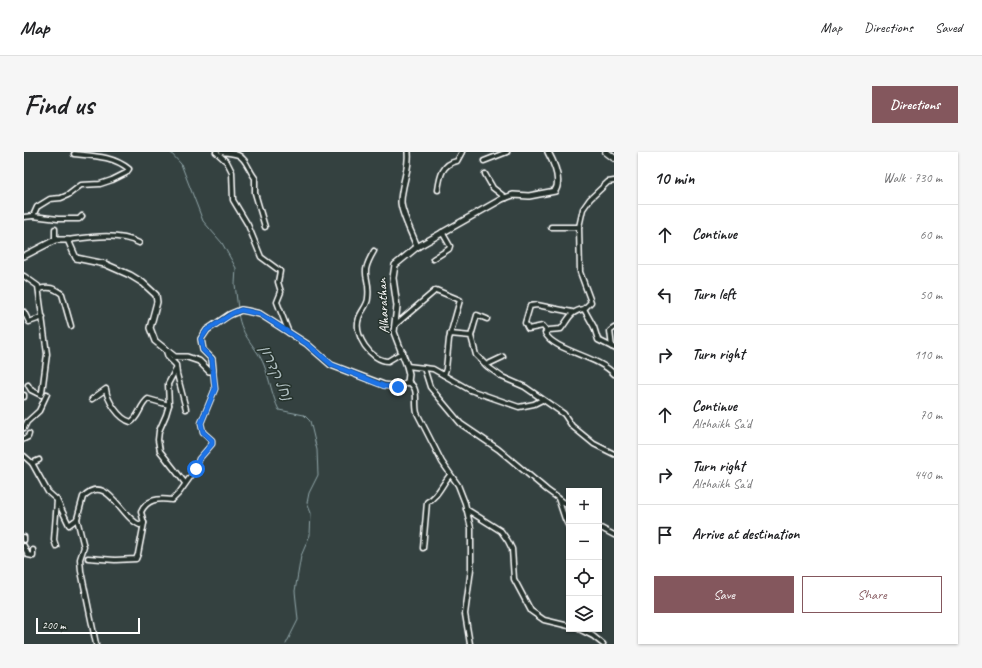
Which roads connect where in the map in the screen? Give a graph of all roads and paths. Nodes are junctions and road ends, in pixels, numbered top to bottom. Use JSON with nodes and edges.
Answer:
{"nodes":[{"id":1,"x":216,"y":152,"type":"edge"},
{"id":2,"x":222,"y":152,"type":"edge"},
{"id":3,"x":408,"y":152,"type":"edge"},
{"id":4,"x":462,"y":152,"type":"edge"},
{"id":5,"x":508,"y":152,"type":"edge"},
{"id":6,"x":548,"y":152,"type":"edge"},
{"id":7,"x":606,"y":152,"type":"edge"},
{"id":8,"x":74,"y":154,"type":"dead end"},
{"id":9,"x":614,"y":158,"type":"edge"},
{"id":10,"x":484,"y":161,"type":"dead end"},
{"id":11,"x":485,"y":174,"type":"dead end"},
{"id":12,"x":614,"y":181,"type":"edge"},
{"id":13,"x":438,"y":190,"type":"dead end"},
{"id":14,"x":506,"y":198,"type":"junction"},
{"id":15,"x":33,"y":216,"type":"junction"},
{"id":16,"x":82,"y":216,"type":"dead end"},
{"id":17,"x":24,"y":217,"type":"edge"},
{"id":18,"x":265,"y":227,"type":"dead end"},
{"id":19,"x":551,"y":227,"type":"dead end"},
{"id":20,"x":579,"y":227,"type":"junction"},
{"id":21,"x":55,"y":229,"type":"dead end"},
{"id":22,"x":442,"y":232,"type":"junction"},
{"id":23,"x":55,"y":240,"type":"junction"},
{"id":24,"x":68,"y":240,"type":"junction"},
{"id":25,"x":139,"y":243,"type":"dead end"},
{"id":26,"x":417,"y":247,"type":"junction"},
{"id":27,"x":374,"y":251,"type":"dead end"},
{"id":28,"x":24,"y":256,"type":"edge"},
{"id":29,"x":433,"y":259,"type":"dead end"},
{"id":30,"x":24,"y":276,"type":"edge"},
{"id":31,"x":39,"y":289,"type":"junction"},
{"id":32,"x":584,"y":310,"type":"junction"},
{"id":33,"x":24,"y":312,"type":"edge"},
{"id":34,"x":572,"y":312,"type":"junction"},
{"id":35,"x":43,"y":317,"type":"junction"},
{"id":36,"x":487,"y":319,"type":"dead end"},
{"id":37,"x":395,"y":325,"type":"junction"},
{"id":38,"x":71,"y":326,"type":"dead end"},
{"id":39,"x":614,"y":328,"type":"edge"},
{"id":40,"x":547,"y":331,"type":"junction"},
{"id":41,"x":289,"y":334,"type":"junction"},
{"id":42,"x":450,"y":334,"type":"junction"},
{"id":43,"x":470,"y":336,"type":"junction"},
{"id":44,"x":613,"y":347,"type":"edge"},
{"id":45,"x":166,"y":351,"type":"junction"},
{"id":46,"x":403,"y":352,"type":"junction"},
{"id":47,"x":503,"y":356,"type":"dead end"},
{"id":48,"x":486,"y":365,"type":"junction"},
{"id":49,"x":407,"y":366,"type":"junction"},
{"id":50,"x":424,"y":368,"type":"junction"},
{"id":51,"x":176,"y":369,"type":"junction"},
{"id":52,"x":213,"y":370,"type":"junction"},
{"id":53,"x":614,"y":374,"type":"edge"},
{"id":54,"x":444,"y":375,"type":"junction"},
{"id":55,"x":408,"y":382,"type":"junction"},
{"id":56,"x":28,"y":385,"type":"dead end"},
{"id":57,"x":47,"y":394,"type":"dead end"},
{"id":58,"x":92,"y":400,"type":"dead end"},
{"id":59,"x":542,"y":400,"type":"junction"},
{"id":60,"x":169,"y":404,"type":"junction"},
{"id":61,"x":186,"y":409,"type":"dead end"},
{"id":62,"x":24,"y":428,"type":"edge"},
{"id":63,"x":29,"y":434,"type":"dead end"},
{"id":64,"x":24,"y":439,"type":"edge"},
{"id":65,"x":614,"y":454,"type":"edge"},
{"id":66,"x":24,"y":456,"type":"edge"},
{"id":67,"x":39,"y":460,"type":"dead end"},
{"id":68,"x":32,"y":463,"type":"junction"},
{"id":69,"x":450,"y":475,"type":"junction"},
{"id":70,"x":185,"y":483,"type":"junction"},
{"id":71,"x":558,"y":498,"type":"junction"},
{"id":72,"x":57,"y":500,"type":"junction"},
{"id":73,"x":566,"y":504,"type":"edge"},
{"id":74,"x":466,"y":509,"type":"junction"},
{"id":75,"x":77,"y":519,"type":"junction"},
{"id":76,"x":144,"y":523,"type":"junction"},
{"id":77,"x":567,"y":524,"type":"edge"},
{"id":78,"x":602,"y":528,"type":"edge"},
{"id":79,"x":614,"y":535,"type":"edge"},
{"id":80,"x":24,"y":537,"type":"edge"},
{"id":81,"x":24,"y":540,"type":"edge"},
{"id":82,"x":24,"y":546,"type":"edge"},
{"id":83,"x":56,"y":546,"type":"dead end"},
{"id":84,"x":423,"y":548,"type":"dead end"},
{"id":85,"x":33,"y":550,"type":"dead end"},
{"id":86,"x":88,"y":558,"type":"dead end"},
{"id":87,"x":566,"y":625,"type":"edge"},
{"id":88,"x":585,"y":632,"type":"edge"},
{"id":89,"x":96,"y":644,"type":"edge"},
{"id":90,"x":470,"y":644,"type":"edge"},
{"id":91,"x":603,"y":644,"type":"edge"}],
"edges":[{"from":1,"to":41,"type":"street"},
{"from":2,"to":18,"type":"street"},
{"from":3,"to":26,"type":"street"},
{"from":4,"to":13,"type":"street"},
{"from":5,"to":10,"type":"street"},
{"from":6,"to":14,"type":"street","name":"Alharathan"},
{"from":7,"to":9,"type":"main road"},
{"from":8,"to":15,"type":"street"},
{"from":11,"to":14,"type":"street"},
{"from":12,"to":20,"type":"street"},
{"from":14,"to":22,"type":"street","name":"Alharathan"},
{"from":15,"to":16,"type":"street"},
{"from":15,"to":17,"type":"street"},
{"from":19,"to":20,"type":"street"},
{"from":20,"to":32,"type":"street"},
{"from":21,"to":23,"type":"street"},
{"from":22,"to":26,"type":"street","name":"Alharathan"},
{"from":22,"to":29,"type":"street"},
{"from":23,"to":24,"type":"street"},
{"from":23,"to":28,"type":"street"},
{"from":24,"to":25,"type":"street"},
{"from":24,"to":45,"type":"street"},
{"from":26,"to":37,"type":"street","name":"Alharathan"},
{"from":27,"to":46,"type":"street"},
{"from":30,"to":31,"type":"street"},
{"from":31,"to":35,"type":"street"},
{"from":31,"to":38,"type":"street"},
{"from":32,"to":34,"type":"street"},
{"from":32,"to":44,"type":"street"},
{"from":33,"to":35,"type":"street"},
{"from":34,"to":40,"type":"street"},
{"from":34,"to":40,"type":"street"},
{"from":35,"to":56,"type":"street"},
{"from":36,"to":43,"type":"street"},
{"from":37,"to":42,"type":"street"},
{"from":37,"to":46,"type":"street","name":"Alharathan"},
{"from":39,"to":44,"type":"street"},
{"from":40,"to":53,"type":"street"},
{"from":41,"to":52,"type":"street"},
{"from":41,"to":55,"type":"street"},
{"from":42,"to":43,"type":"street"},
{"from":42,"to":54,"type":"street"},
{"from":43,"to":48,"type":"street"},
{"from":45,"to":51,"type":"street"},
{"from":45,"to":52,"type":"street"},
{"from":46,"to":49,"type":"street","name":"Alharathan"},
{"from":47,"to":48,"type":"street"},
{"from":48,"to":59,"type":"street"},
{"from":49,"to":50,"type":"street"},
{"from":49,"to":55,"type":"street","name":"Alharathan"},
{"from":50,"to":54,"type":"street"},
{"from":50,"to":71,"type":"street"},
{"from":51,"to":60,"type":"street"},
{"from":51,"to":61,"type":"street"},
{"from":52,"to":70,"type":"street"},
{"from":54,"to":59,"type":"street"},
{"from":55,"to":69,"type":"street","name":"Alharathan"},
{"from":57,"to":62,"type":"street"},
{"from":58,"to":60,"type":"street"},
{"from":59,"to":65,"type":"street"},
{"from":60,"to":70,"type":"street"},
{"from":63,"to":64,"type":"street"},
{"from":66,"to":68,"type":"street"},
{"from":67,"to":68,"type":"street"},
{"from":68,"to":72,"type":"street"},
{"from":69,"to":74,"type":"street","name":"Alharathan"},
{"from":69,"to":84,"type":"street"},
{"from":70,"to":76,"type":"street"},
{"from":71,"to":73,"type":"street"},
{"from":71,"to":77,"type":"street"},
{"from":72,"to":75,"type":"street"},
{"from":72,"to":83,"type":"street"},
{"from":74,"to":87,"type":"street"},
{"from":74,"to":90,"type":"street","name":"Alharathan"},
{"from":75,"to":76,"type":"street"},
{"from":75,"to":89,"type":"street"},
{"from":76,"to":86,"type":"street"},
{"from":78,"to":79,"type":"street"},
{"from":80,"to":81,"type":"street"},
{"from":82,"to":85,"type":"street"},
{"from":88,"to":91,"type":"street"}]}
